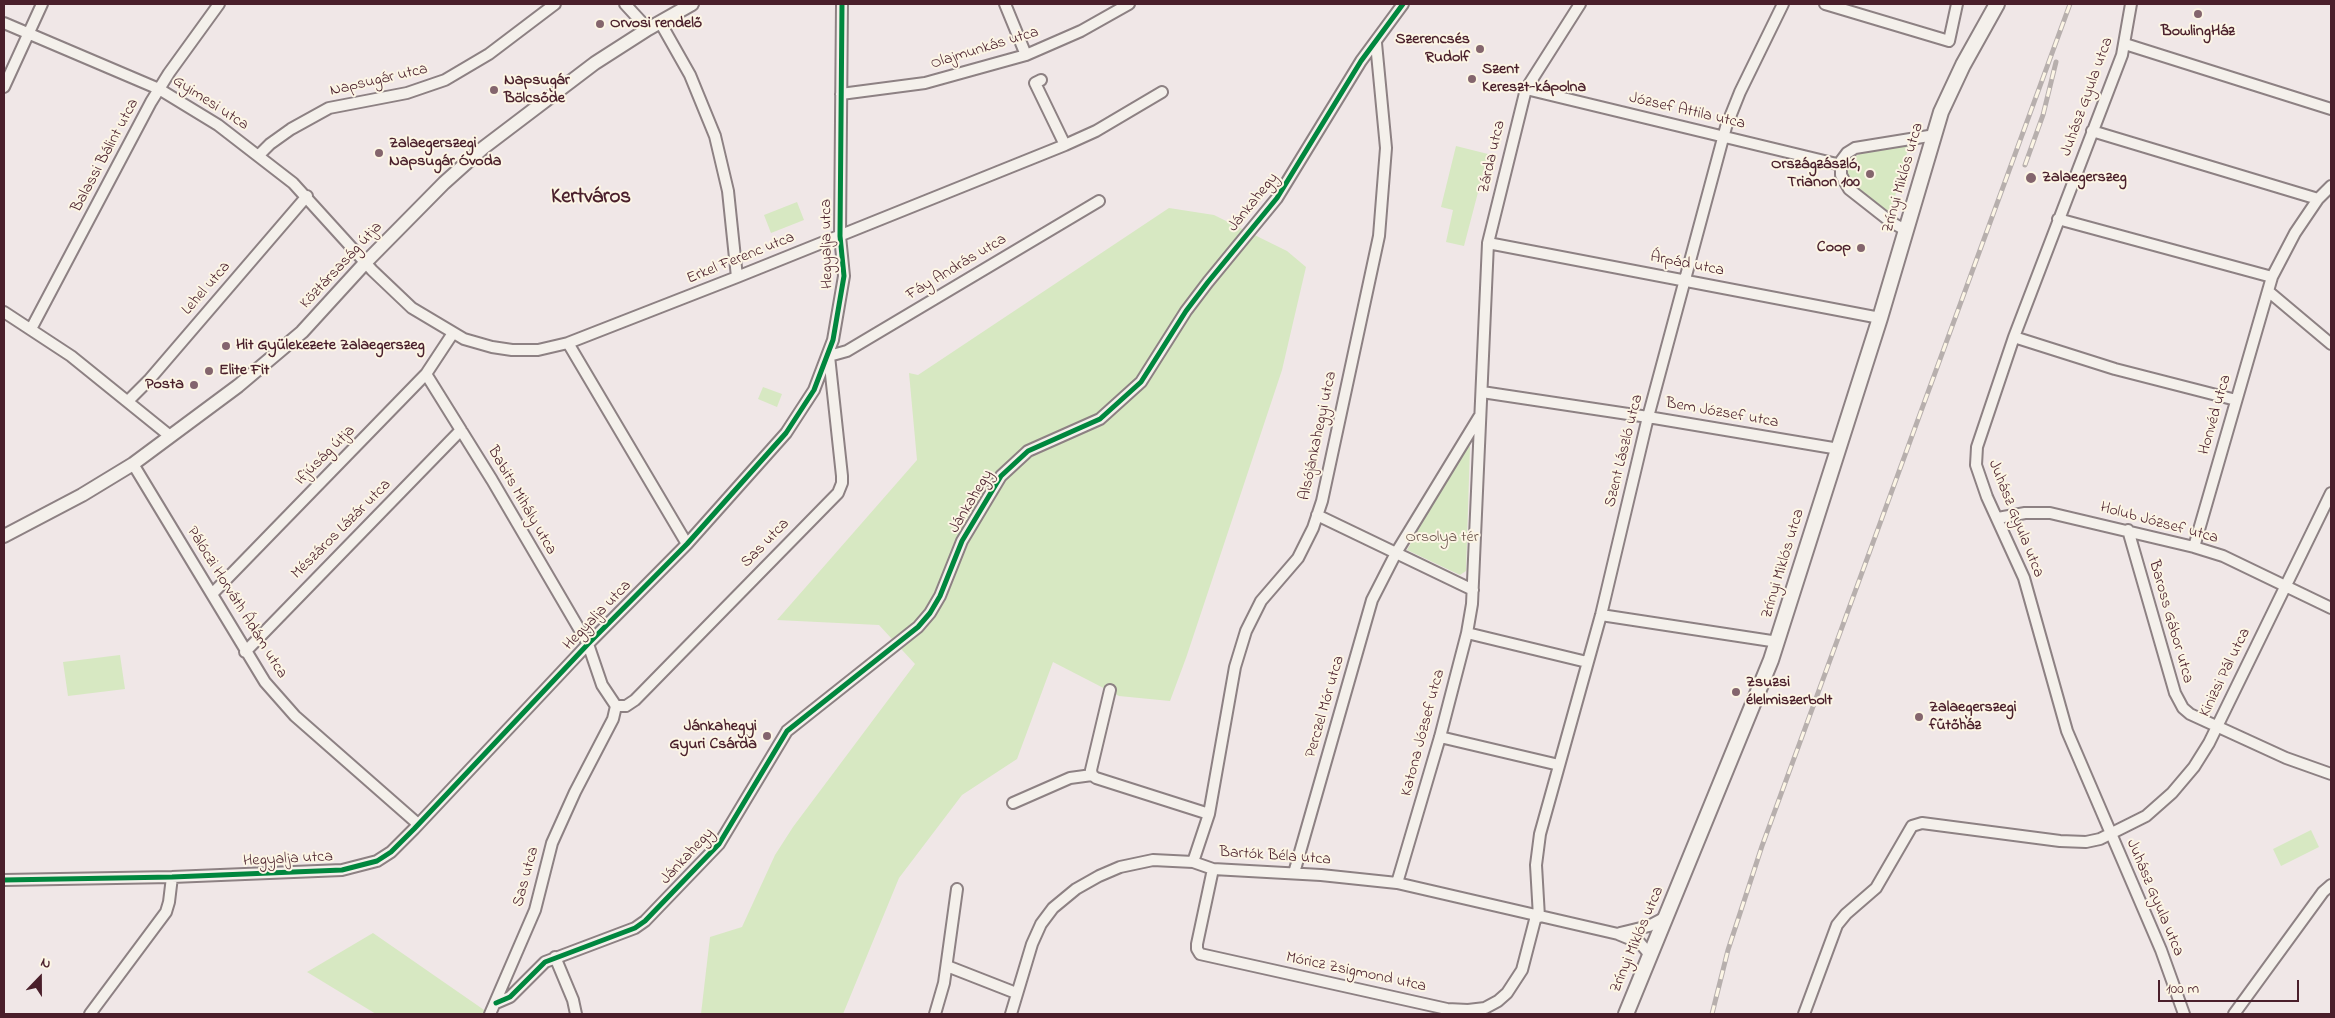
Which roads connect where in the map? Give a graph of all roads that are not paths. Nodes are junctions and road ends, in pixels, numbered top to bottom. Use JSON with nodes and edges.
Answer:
{"nodes":[{"id":1,"x":42,"y":4,"type":"edge"},
{"id":2,"x":219,"y":4,"type":"edge"},
{"id":3,"x":555,"y":4,"type":"edge"},
{"id":4,"x":625,"y":4,"type":"edge"},
{"id":5,"x":692,"y":4,"type":"edge"},
{"id":6,"x":842,"y":4,"type":"edge"},
{"id":7,"x":1005,"y":4,"type":"edge"},
{"id":8,"x":1129,"y":4,"type":"edge"},
{"id":9,"x":1403,"y":4,"type":"edge"},
{"id":10,"x":1580,"y":4,"type":"edge"},
{"id":11,"x":1783,"y":4,"type":"edge"},
{"id":12,"x":1825,"y":4,"type":"edge"},
{"id":13,"x":1957,"y":4,"type":"edge"},
{"id":14,"x":1997,"y":4,"type":"edge"},
{"id":15,"x":2131,"y":4,"type":"edge"},
{"id":16,"x":660,"y":22,"type":"junction"},
{"id":17,"x":4,"y":23,"type":"edge"},
{"id":18,"x":648,"y":29,"type":"junction"},
{"id":19,"x":28,"y":34,"type":"junction"},
{"id":20,"x":1376,"y":43,"type":"junction"},
{"id":21,"x":2124,"y":44,"type":"junction"},
{"id":22,"x":1026,"y":55,"type":"junction"},
{"id":23,"x":1041,"y":80,"type":"dead end"},
{"id":24,"x":4,"y":87,"type":"edge"},
{"id":25,"x":159,"y":89,"type":"junction"},
{"id":26,"x":1526,"y":89,"type":"junction"},
{"id":27,"x":1162,"y":92,"type":"dead end"},
{"id":28,"x":841,"y":94,"type":"junction"},
{"id":29,"x":2331,"y":109,"type":"edge"},
{"id":30,"x":2092,"y":132,"type":"junction"},
{"id":31,"x":1723,"y":135,"type":"junction"},
{"id":32,"x":1934,"y":135,"type":"junction"},
{"id":33,"x":1065,"y":145,"type":"junction"},
{"id":34,"x":259,"y":155,"type":"junction"},
{"id":35,"x":1841,"y":165,"type":"junction"},
{"id":36,"x":2331,"y":186,"type":"edge"},
{"id":37,"x":307,"y":196,"type":"junction"},
{"id":38,"x":2318,"y":199,"type":"junction"},
{"id":39,"x":1099,"y":201,"type":"dead end"},
{"id":40,"x":2058,"y":219,"type":"junction"},
{"id":41,"x":1907,"y":231,"type":"junction"},
{"id":42,"x":840,"y":236,"type":"junction"},
{"id":43,"x":1488,"y":243,"type":"junction"},
{"id":44,"x":365,"y":263,"type":"junction"},
{"id":45,"x":737,"y":277,"type":"junction"},
{"id":46,"x":2272,"y":277,"type":"junction"},
{"id":47,"x":1686,"y":280,"type":"junction"},
{"id":48,"x":2268,"y":291,"type":"junction"},
{"id":49,"x":4,"y":312,"type":"edge"},
{"id":50,"x":1880,"y":318,"type":"junction"},
{"id":51,"x":31,"y":330,"type":"junction"},
{"id":52,"x":453,"y":333,"type":"junction"},
{"id":53,"x":2014,"y":337,"type":"junction"},
{"id":54,"x":568,"y":343,"type":"junction"},
{"id":55,"x":2331,"y":344,"type":"edge"},
{"id":56,"x":829,"y":356,"type":"junction"},
{"id":57,"x":426,"y":374,"type":"junction"},
{"id":58,"x":1482,"y":392,"type":"junction"},
{"id":59,"x":2236,"y":400,"type":"junction"},
{"id":60,"x":128,"y":401,"type":"junction"},
{"id":61,"x":1480,"y":416,"type":"junction"},
{"id":62,"x":1648,"y":416,"type":"junction"},
{"id":63,"x":461,"y":430,"type":"junction"},
{"id":64,"x":170,"y":436,"type":"junction"},
{"id":65,"x":1839,"y":448,"type":"junction"},
{"id":66,"x":133,"y":464,"type":"junction"},
{"id":67,"x":2331,"y":493,"type":"edge"},
{"id":68,"x":1317,"y":515,"type":"junction"},
{"id":69,"x":1998,"y":518,"type":"junction"},
{"id":70,"x":2128,"y":530,"type":"junction"},
{"id":71,"x":4,"y":536,"type":"edge"},
{"id":72,"x":687,"y":544,"type":"junction"},
{"id":73,"x":2194,"y":546,"type":"junction"},
{"id":74,"x":1396,"y":553,"type":"junction"},
{"id":75,"x":2285,"y":586,"type":"junction"},
{"id":76,"x":1473,"y":590,"type":"junction"},
{"id":77,"x":212,"y":594,"type":"junction"},
{"id":78,"x":2331,"y":608,"type":"edge"},
{"id":79,"x":1601,"y":615,"type":"junction"},
{"id":80,"x":1467,"y":633,"type":"junction"},
{"id":81,"x":1778,"y":642,"type":"junction"},
{"id":82,"x":588,"y":644,"type":"junction"},
{"id":83,"x":245,"y":652,"type":"junction"},
{"id":84,"x":1587,"y":662,"type":"junction"},
{"id":85,"x":1110,"y":690,"type":"dead end"},
{"id":86,"x":616,"y":706,"type":"junction"},
{"id":87,"x":2217,"y":727,"type":"junction"},
{"id":88,"x":1440,"y":736,"type":"junction"},
{"id":89,"x":1559,"y":765,"type":"junction"},
{"id":90,"x":2331,"y":774,"type":"edge"},
{"id":91,"x":1092,"y":775,"type":"junction"},
{"id":92,"x":1014,"y":803,"type":"dead end"},
{"id":93,"x":1209,"y":814,"type":"junction"},
{"id":94,"x":418,"y":824,"type":"junction"},
{"id":95,"x":2111,"y":833,"type":"junction"},
{"id":96,"x":1193,"y":862,"type":"junction"},
{"id":97,"x":1213,"y":869,"type":"junction"},
{"id":98,"x":1294,"y":873,"type":"junction"},
{"id":99,"x":172,"y":877,"type":"junction"},
{"id":100,"x":4,"y":880,"type":"edge"},
{"id":101,"x":1397,"y":883,"type":"junction"},
{"id":102,"x":2331,"y":885,"type":"edge"},
{"id":103,"x":957,"y":890,"type":"dead end"},
{"id":104,"x":1537,"y":916,"type":"junction"},
{"id":105,"x":1666,"y":917,"type":"junction"},
{"id":106,"x":1618,"y":934,"type":"junction"},
{"id":107,"x":1650,"y":955,"type":"junction"},
{"id":108,"x":555,"y":957,"type":"junction"},
{"id":109,"x":947,"y":966,"type":"junction"},
{"id":110,"x":1016,"y":993,"type":"junction"},
{"id":111,"x":496,"y":1003,"type":"junction"},
{"id":112,"x":90,"y":1014,"type":"edge"},
{"id":113,"x":490,"y":1014,"type":"edge"},
{"id":114,"x":576,"y":1014,"type":"edge"},
{"id":115,"x":935,"y":1014,"type":"edge"},
{"id":116,"x":1011,"y":1014,"type":"edge"},
{"id":117,"x":1626,"y":1014,"type":"edge"},
{"id":118,"x":1804,"y":1014,"type":"edge"},
{"id":119,"x":2184,"y":1014,"type":"edge"},
{"id":120,"x":2234,"y":1014,"type":"edge"}],
"edges":[{"from":1,"to":19,"type":"street"},
{"from":2,"to":25,"type":"street","name":"Balassi Bálint utca"},
{"from":3,"to":34,"type":"street","name":"Napsugár utca"},
{"from":4,"to":18,"type":"street"},
{"from":5,"to":16,"type":"street","name":"Köztársaság útja"},
{"from":6,"to":28,"type":"street","name":"Hegyalja utca"},
{"from":7,"to":22,"type":"street"},
{"from":8,"to":22,"type":"street","name":"Olajmunkás utca"},
{"from":9,"to":20,"type":"street","name":"Jánkahegy"},
{"from":10,"to":26,"type":"street","name":"Zárda utca"},
{"from":11,"to":31,"type":"street","name":"Szent László utca"},
{"from":12,"to":13,"type":"street"},
{"from":14,"to":32,"type":"main road","name":"Zrínyi Miklós utca"},
{"from":15,"to":21,"type":"street","name":"Juhász Gyula utca"},
{"from":16,"to":18,"type":"street","name":"Köztársaság útja"},
{"from":16,"to":45,"type":"street"},
{"from":17,"to":19,"type":"street","name":"Gyimesi utca"},
{"from":18,"to":44,"type":"street","name":"Köztársaság útja"},
{"from":19,"to":24,"type":"street"},
{"from":19,"to":25,"type":"street","name":"Gyimesi utca"},
{"from":20,"to":68,"type":"street","name":"Alsójánkahegyi utca"},
{"from":20,"to":108,"type":"street","name":"Jánkahegy"},
{"from":21,"to":29,"type":"street"},
{"from":21,"to":30,"type":"street","name":"Juhász Gyula utca"},
{"from":22,"to":28,"type":"street","name":"Olajmunkás utca"},
{"from":23,"to":33,"type":"street"},
{"from":25,"to":34,"type":"street","name":"Gyimesi utca"},
{"from":25,"to":51,"type":"street","name":"Balassi Bálint utca"},
{"from":26,"to":31,"type":"street","name":"József Attila utca"},
{"from":26,"to":43,"type":"street","name":"Zárda utca"},
{"from":27,"to":33,"type":"street","name":"Erkel Ferenc utca"},
{"from":28,"to":42,"type":"street","name":"Hegyalja utca"},
{"from":30,"to":38,"type":"street"},
{"from":30,"to":40,"type":"street","name":"Juhász Gyula utca"},
{"from":31,"to":35,"type":"street","name":"József Attila utca"},
{"from":31,"to":47,"type":"street","name":"Szent László utca"},
{"from":32,"to":35,"type":"street"},
{"from":32,"to":41,"type":"main road","name":"Zrínyi Miklós utca"},
{"from":33,"to":42,"type":"street","name":"Erkel Ferenc utca"},
{"from":34,"to":37,"type":"street","name":"Gyimesi utca"},
{"from":35,"to":41,"type":"street"},
{"from":36,"to":38,"type":"street","name":"Honvéd utca"},
{"from":37,"to":44,"type":"street","name":"Gyimesi utca"},
{"from":37,"to":60,"type":"street","name":"Lehel utca"},
{"from":38,"to":46,"type":"street","name":"Honvéd utca"},
{"from":39,"to":56,"type":"street","name":"Fáy András utca"},
{"from":40,"to":46,"type":"street"},
{"from":40,"to":53,"type":"street","name":"Juhász Gyula utca"},
{"from":41,"to":50,"type":"main road","name":"Zrínyi Miklós utca"},
{"from":42,"to":45,"type":"street","name":"Erkel Ferenc utca"},
{"from":42,"to":56,"type":"street","name":"Hegyalja utca"},
{"from":43,"to":47,"type":"street","name":"Árpád utca"},
{"from":43,"to":58,"type":"street","name":"Zárda utca"},
{"from":44,"to":52,"type":"street","name":"Erkel Ferenc utca"},
{"from":44,"to":64,"type":"street","name":"Köztársaság útja"},
{"from":45,"to":54,"type":"street","name":"Erkel Ferenc utca"},
{"from":46,"to":48,"type":"street","name":"Honvéd utca"},
{"from":47,"to":50,"type":"street","name":"Árpád utca"},
{"from":47,"to":62,"type":"street","name":"Szent László utca"},
{"from":48,"to":55,"type":"street"},
{"from":48,"to":59,"type":"street","name":"Honvéd utca"},
{"from":49,"to":51,"type":"street"},
{"from":50,"to":65,"type":"main road","name":"Zrínyi Miklós utca"},
{"from":51,"to":60,"type":"street"},
{"from":52,"to":54,"type":"street","name":"Erkel Ferenc utca"},
{"from":52,"to":57,"type":"street","name":"Ifjúság útja"},
{"from":53,"to":59,"type":"street"},
{"from":53,"to":69,"type":"street","name":"Juhász Gyula utca"},
{"from":54,"to":72,"type":"street"},
{"from":56,"to":72,"type":"street","name":"Hegyalja utca"},
{"from":56,"to":86,"type":"street","name":"Sas utca"},
{"from":57,"to":63,"type":"street","name":"Babits Mihály utca"},
{"from":57,"to":77,"type":"street","name":"Ifjúság útja"},
{"from":58,"to":61,"type":"street"},
{"from":58,"to":62,"type":"street","name":"Bem József utca"},
{"from":59,"to":73,"type":"street","name":"Honvéd utca"},
{"from":60,"to":64,"type":"street"},
{"from":61,"to":74,"type":"street"},
{"from":61,"to":76,"type":"street"},
{"from":62,"to":65,"type":"street","name":"Bem József utca"},
{"from":62,"to":79,"type":"street","name":"Szent László utca"},
{"from":63,"to":82,"type":"street","name":"Babits Mihály utca"},
{"from":63,"to":83,"type":"street","name":"Mészáros Lázár utca"},
{"from":64,"to":66,"type":"street","name":"Köztársaság útja"},
{"from":65,"to":81,"type":"main road","name":"Zrínyi Miklós utca"},
{"from":66,"to":71,"type":"street","name":"Köztársaság útja"},
{"from":66,"to":77,"type":"street","name":"Pálóczi Horváth Ádám utca"},
{"from":67,"to":75,"type":"street","name":"Kinizsi Pál utca"},
{"from":68,"to":74,"type":"street"},
{"from":68,"to":93,"type":"street","name":"Alsójánkahegyi utca"},
{"from":69,"to":70,"type":"street","name":"Holub József utca"},
{"from":69,"to":95,"type":"street","name":"Juhász Gyula utca"},
{"from":70,"to":73,"type":"street","name":"Holub József utca"},
{"from":70,"to":87,"type":"street","name":"Baross Gábor utca"},
{"from":72,"to":82,"type":"street","name":"Hegyalja utca"},
{"from":73,"to":75,"type":"street","name":"Holub József utca"},
{"from":74,"to":76,"type":"street"},
{"from":74,"to":98,"type":"street","name":"Perczel Mór utca"},
{"from":75,"to":78,"type":"street","name":"Holub József utca"},
{"from":75,"to":87,"type":"street","name":"Kinizsi Pál utca"},
{"from":76,"to":80,"type":"street","name":"Katona József utca"},
{"from":77,"to":83,"type":"street","name":"Pálóczi Horváth Ádám utca"},
{"from":79,"to":81,"type":"street"},
{"from":79,"to":84,"type":"street","name":"Szent László utca"},
{"from":80,"to":84,"type":"street"},
{"from":80,"to":88,"type":"street","name":"Katona József utca"},
{"from":81,"to":105,"type":"main road","name":"Zrínyi Miklós utca"},
{"from":82,"to":86,"type":"street"},
{"from":82,"to":94,"type":"street","name":"Hegyalja utca"},
{"from":83,"to":94,"type":"street","name":"Pálóczi Horváth Ádám utca"},
{"from":84,"to":89,"type":"street","name":"Szent László utca"},
{"from":85,"to":91,"type":"street"},
{"from":86,"to":111,"type":"street","name":"Sas utca"},
{"from":87,"to":90,"type":"street","name":"Baross Gábor utca"},
{"from":87,"to":95,"type":"street","name":"Kinizsi Pál utca"},
{"from":88,"to":89,"type":"street"},
{"from":88,"to":101,"type":"street","name":"Katona József utca"},
{"from":89,"to":104,"type":"street","name":"Szent László utca"},
{"from":91,"to":92,"type":"street"},
{"from":91,"to":93,"type":"street"},
{"from":93,"to":96,"type":"street","name":"Alsójánkahegyi utca"},
{"from":94,"to":99,"type":"street","name":"Hegyalja utca"},
{"from":95,"to":118,"type":"street","name":"Kinizsi Pál utca"},
{"from":95,"to":119,"type":"street","name":"Juhász Gyula utca"},
{"from":96,"to":97,"type":"street","name":"Bartók Béla utca"},
{"from":96,"to":110,"type":"street","name":"Bartók Béla utca"},
{"from":97,"to":98,"type":"street","name":"Bartók Béla utca"},
{"from":97,"to":104,"type":"street","name":"Móricz Zsigmond utca"},
{"from":98,"to":101,"type":"street","name":"Bartók Béla utca"},
{"from":99,"to":100,"type":"street","name":"Hegyalja utca"},
{"from":99,"to":112,"type":"street"},
{"from":101,"to":104,"type":"street","name":"Bartók Béla utca"},
{"from":102,"to":120,"type":"street"},
{"from":103,"to":109,"type":"street"},
{"from":104,"to":106,"type":"street","name":"Bartók Béla utca"},
{"from":105,"to":106,"type":"street"},
{"from":105,"to":107,"type":"main road","name":"Zrínyi Miklós utca"},
{"from":106,"to":107,"type":"street","name":"Bartók Béla utca"},
{"from":107,"to":117,"type":"main road","name":"Zrínyi Miklós utca"},
{"from":108,"to":111,"type":"street","name":"Jánkahegy"},
{"from":108,"to":114,"type":"street"},
{"from":109,"to":110,"type":"street"},
{"from":109,"to":115,"type":"street"},
{"from":110,"to":116,"type":"street","name":"Bartók Béla utca"},
{"from":111,"to":113,"type":"street","name":"Sas utca"}]}
